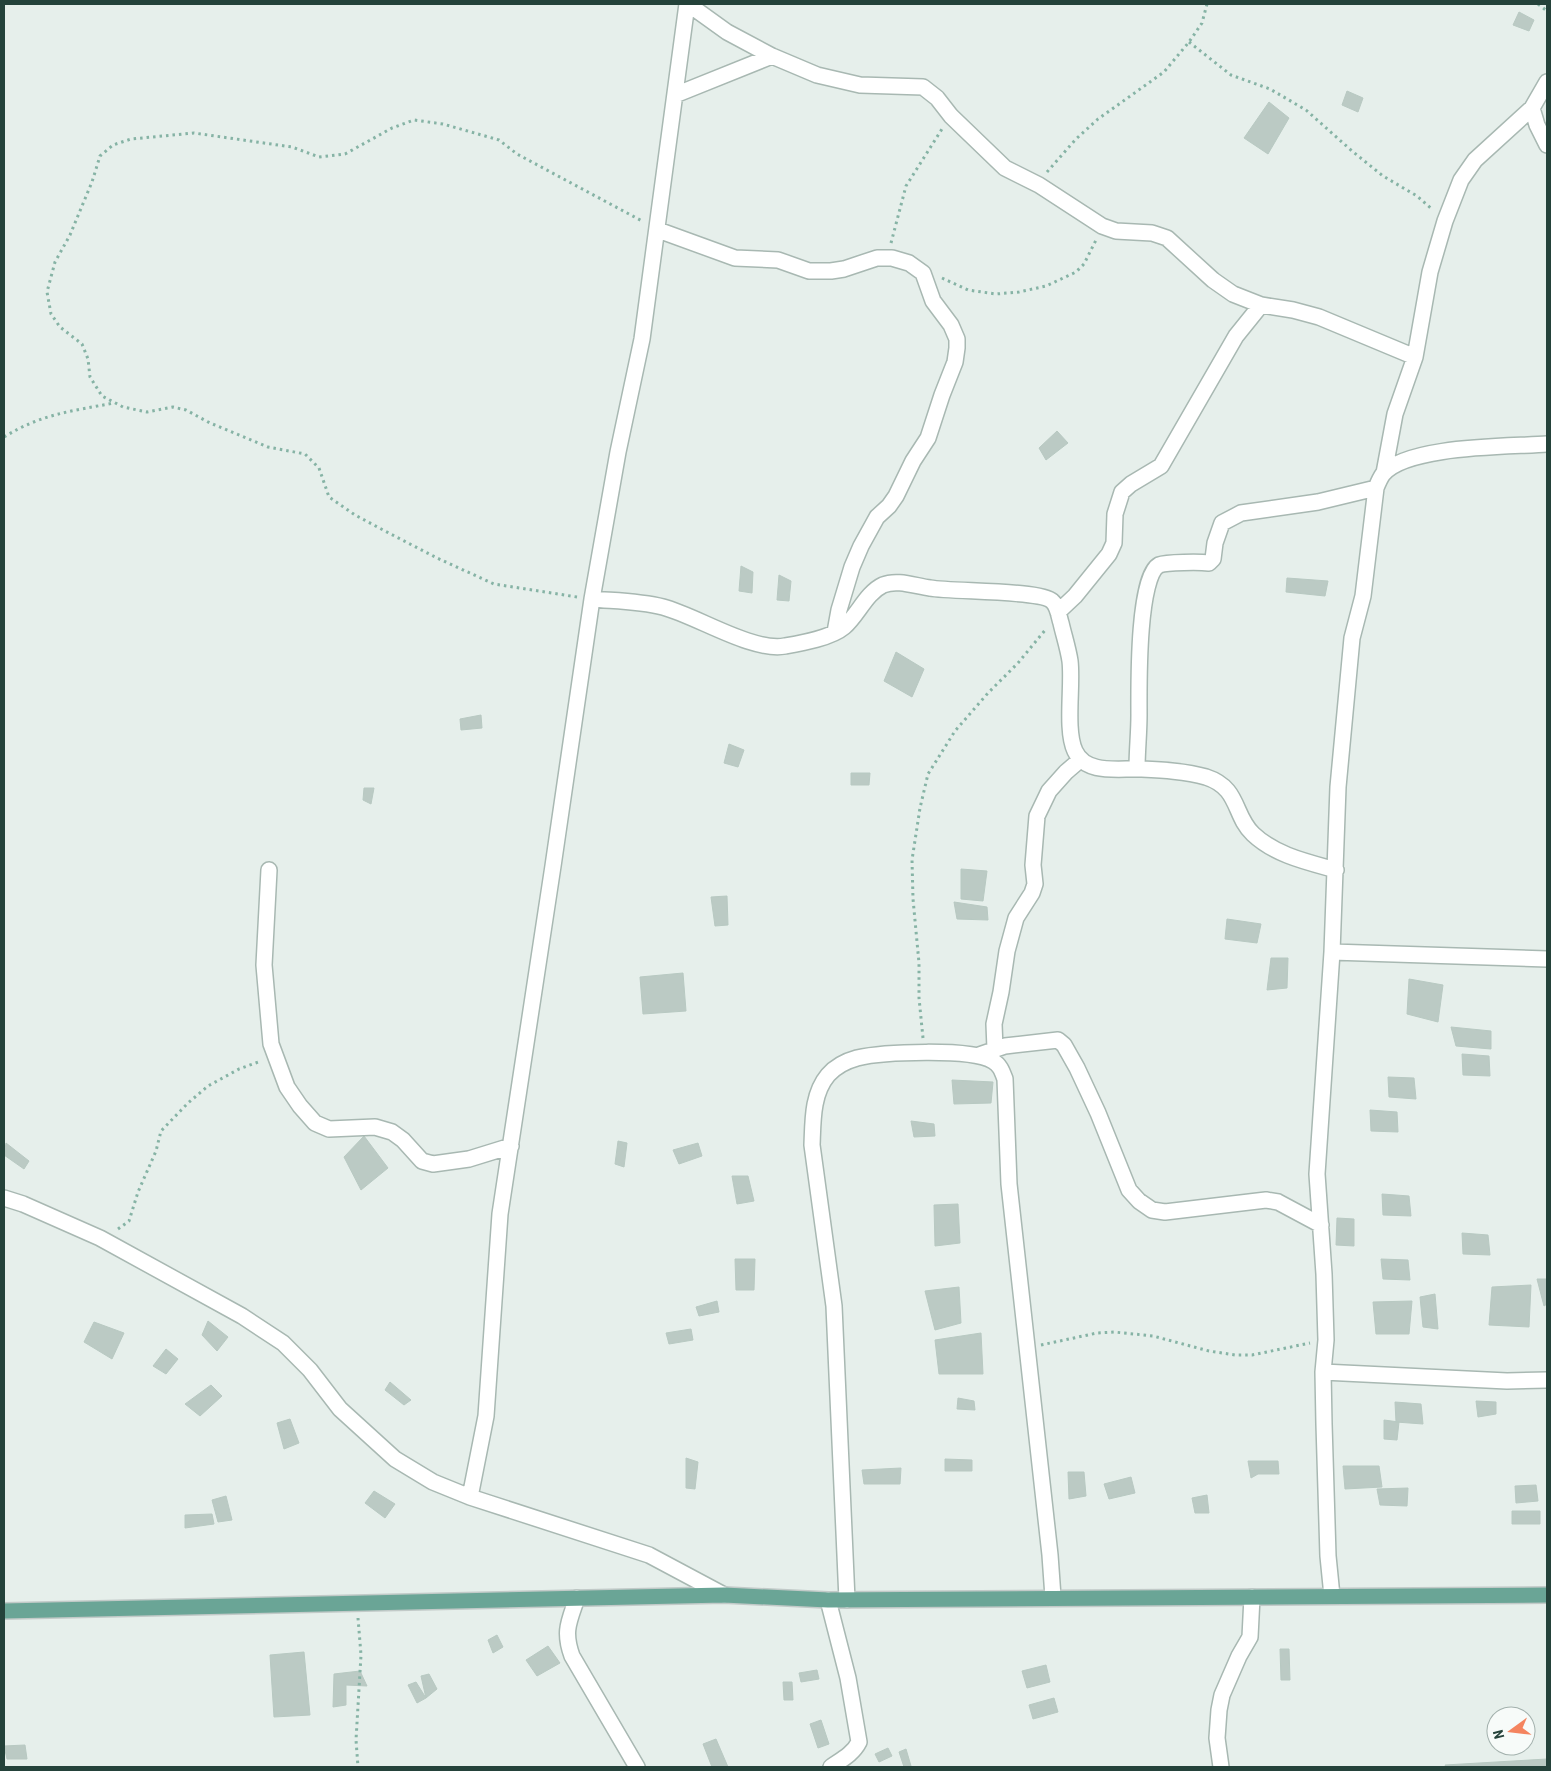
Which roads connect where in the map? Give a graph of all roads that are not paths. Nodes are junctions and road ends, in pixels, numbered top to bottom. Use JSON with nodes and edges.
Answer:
{"nodes":[{"id":1,"x":688,"y":4,"type":"edge"},
{"id":2,"x":772,"y":56,"type":"junction"},
{"id":3,"x":1547,"y":82,"type":"edge"},
{"id":4,"x":675,"y":96,"type":"junction"},
{"id":5,"x":1532,"y":108,"type":"junction"},
{"id":6,"x":1547,"y":145,"type":"edge"},
{"id":7,"x":658,"y":230,"type":"junction"},
{"id":8,"x":1261,"y":305,"type":"junction"},
{"id":9,"x":1415,"y":357,"type":"junction"},
{"id":10,"x":1547,"y":444,"type":"edge"},
{"id":11,"x":1384,"y":473,"type":"junction"},
{"id":12,"x":1376,"y":488,"type":"junction"},
{"id":13,"x":592,"y":599,"type":"junction"},
{"id":14,"x":1058,"y":612,"type":"junction"},
{"id":15,"x":835,"y":632,"type":"junction"},
{"id":16,"x":1080,"y":760,"type":"junction"},
{"id":17,"x":1137,"y":769,"type":"junction"},
{"id":18,"x":269,"y":870,"type":"dead end"},
{"id":19,"x":1336,"y":870,"type":"junction"},
{"id":20,"x":1332,"y":952,"type":"junction"},
{"id":21,"x":1547,"y":959,"type":"edge"},
{"id":22,"x":994,"y":1049,"type":"junction"},
{"id":23,"x":979,"y":1055,"type":"junction"},
{"id":24,"x":511,"y":1146,"type":"junction"},
{"id":25,"x":4,"y":1198,"type":"edge"},
{"id":26,"x":1320,"y":1225,"type":"junction"},
{"id":27,"x":1323,"y":1372,"type":"junction"},
{"id":28,"x":1547,"y":1380,"type":"edge"},
{"id":29,"x":470,"y":1497,"type":"junction"},
{"id":30,"x":1547,"y":1595,"type":"edge"},
{"id":31,"x":724,"y":1596,"type":"junction"},
{"id":32,"x":1332,"y":1596,"type":"junction"},
{"id":33,"x":1053,"y":1597,"type":"junction"},
{"id":34,"x":1252,"y":1597,"type":"junction"},
{"id":35,"x":577,"y":1598,"type":"junction"},
{"id":36,"x":828,"y":1600,"type":"junction"},
{"id":37,"x":847,"y":1600,"type":"junction"},
{"id":38,"x":4,"y":1610,"type":"edge"},
{"id":39,"x":637,"y":1767,"type":"edge"},
{"id":40,"x":831,"y":1767,"type":"edge"},
{"id":41,"x":1221,"y":1767,"type":"edge"}],
"edges":[{"from":1,"to":2,"type":"street"},
{"from":1,"to":4,"type":"street"},
{"from":2,"to":4,"type":"street"},
{"from":2,"to":8,"type":"street"},
{"from":3,"to":5,"type":"street"},
{"from":4,"to":7,"type":"street"},
{"from":5,"to":6,"type":"street"},
{"from":5,"to":9,"type":"street"},
{"from":7,"to":13,"type":"street"},
{"from":7,"to":15,"type":"street"},
{"from":8,"to":9,"type":"street"},
{"from":8,"to":14,"type":"street"},
{"from":9,"to":11,"type":"street"},
{"from":10,"to":11,"type":"street"},
{"from":11,"to":12,"type":"street"},
{"from":12,"to":17,"type":"street"},
{"from":12,"to":19,"type":"street"},
{"from":13,"to":15,"type":"street"},
{"from":13,"to":24,"type":"street"},
{"from":14,"to":15,"type":"street"},
{"from":14,"to":16,"type":"street"},
{"from":16,"to":17,"type":"street"},
{"from":16,"to":22,"type":"street"},
{"from":17,"to":19,"type":"street"},
{"from":18,"to":24,"type":"street"},
{"from":19,"to":20,"type":"street"},
{"from":20,"to":21,"type":"street"},
{"from":20,"to":26,"type":"street"},
{"from":22,"to":23,"type":"street"},
{"from":22,"to":26,"type":"street"},
{"from":23,"to":33,"type":"street"},
{"from":23,"to":37,"type":"street"},
{"from":24,"to":29,"type":"street"},
{"from":25,"to":29,"type":"street"},
{"from":26,"to":27,"type":"street"},
{"from":27,"to":28,"type":"street"},
{"from":27,"to":32,"type":"street"},
{"from":29,"to":31,"type":"street"},
{"from":30,"to":32,"type":"main road"},
{"from":31,"to":35,"type":"main road"},
{"from":31,"to":36,"type":"main road"},
{"from":32,"to":34,"type":"main road"},
{"from":33,"to":34,"type":"main road"},
{"from":33,"to":37,"type":"main road"},
{"from":34,"to":41,"type":"street"},
{"from":35,"to":38,"type":"main road"},
{"from":35,"to":39,"type":"street"},
{"from":36,"to":37,"type":"main road"},
{"from":36,"to":40,"type":"street"}]}
